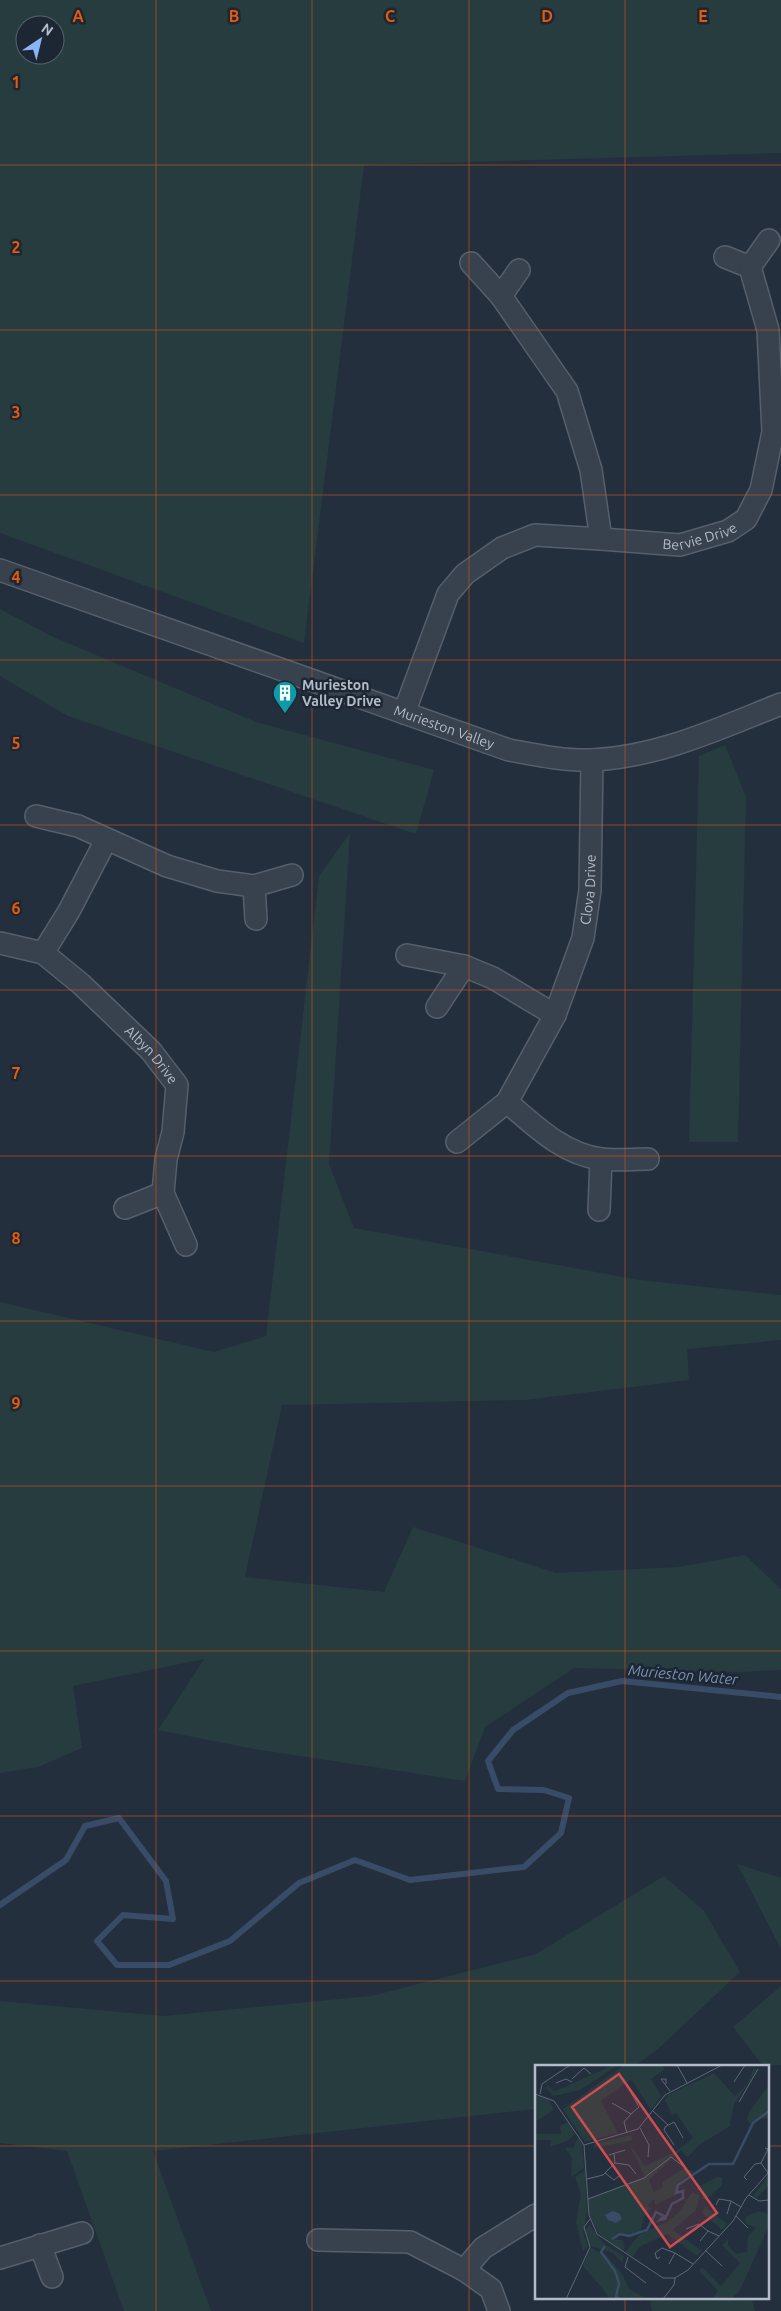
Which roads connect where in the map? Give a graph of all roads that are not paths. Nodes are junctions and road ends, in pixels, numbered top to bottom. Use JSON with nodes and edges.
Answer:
{"nodes":[{"id":1,"x":769,"y":240,"type":"dead end"},
{"id":2,"x":725,"y":256,"type":"dead end"},
{"id":3,"x":470,"y":263,"type":"dead end"},
{"id":4,"x":750,"y":266,"type":"junction"},
{"id":5,"x":519,"y":270,"type":"dead end"},
{"id":6,"x":501,"y":296,"type":"junction"},
{"id":7,"x":601,"y":540,"type":"junction"},
{"id":8,"x":0,"y":570,"type":"edge"},
{"id":9,"x":781,"y":704,"type":"edge"},
{"id":10,"x":404,"y":713,"type":"junction"},
{"id":11,"x":592,"y":760,"type":"junction"},
{"id":12,"x":36,"y":816,"type":"dead end"},
{"id":13,"x":106,"y":840,"type":"junction"},
{"id":14,"x":292,"y":875,"type":"dead end"},
{"id":15,"x":254,"y":886,"type":"junction"},
{"id":16,"x":256,"y":919,"type":"dead end"},
{"id":17,"x":0,"y":943,"type":"edge"},
{"id":18,"x":43,"y":953,"type":"junction"},
{"id":19,"x":407,"y":955,"type":"dead end"},
{"id":20,"x":464,"y":966,"type":"junction"},
{"id":21,"x":437,"y":1007,"type":"dead end"},
{"id":22,"x":555,"y":1015,"type":"junction"},
{"id":23,"x":508,"y":1102,"type":"junction"},
{"id":24,"x":457,"y":1142,"type":"dead end"},
{"id":25,"x":601,"y":1159,"type":"junction"},
{"id":26,"x":648,"y":1159,"type":"dead end"},
{"id":27,"x":163,"y":1193,"type":"junction"},
{"id":28,"x":125,"y":1208,"type":"dead end"},
{"id":29,"x":599,"y":1210,"type":"dead end"},
{"id":30,"x":186,"y":1245,"type":"dead end"},
{"id":31,"x":535,"y":2216,"type":"edge"},
{"id":32,"x":82,"y":2233,"type":"dead end"},
{"id":33,"x":318,"y":2240,"type":"dead end"},
{"id":34,"x":40,"y":2245,"type":"junction"},
{"id":35,"x":0,"y":2258,"type":"edge"},
{"id":36,"x":464,"y":2270,"type":"junction"},
{"id":37,"x":52,"y":2277,"type":"dead end"},
{"id":38,"x":499,"y":2311,"type":"edge"}],
"edges":[{"from":1,"to":4,"type":"street"},
{"from":2,"to":4,"type":"street"},
{"from":3,"to":6,"type":"street"},
{"from":4,"to":7,"type":"street","name":"Bervie Drive"},
{"from":5,"to":6,"type":"street"},
{"from":6,"to":7,"type":"street"},
{"from":7,"to":10,"type":"street","name":"Bervie Drive"},
{"from":8,"to":10,"type":"street","name":"Murieston Valley"},
{"from":9,"to":11,"type":"street","name":"Murieston Valley"},
{"from":10,"to":11,"type":"street","name":"Murieston Valley"},
{"from":11,"to":22,"type":"street","name":"Clova Drive"},
{"from":12,"to":13,"type":"street"},
{"from":13,"to":15,"type":"street"},
{"from":13,"to":18,"type":"street"},
{"from":14,"to":15,"type":"street"},
{"from":15,"to":16,"type":"street"},
{"from":17,"to":18,"type":"street","name":"Albyn Drive"},
{"from":18,"to":27,"type":"street","name":"Albyn Drive"},
{"from":19,"to":20,"type":"street"},
{"from":20,"to":21,"type":"street"},
{"from":20,"to":22,"type":"street"},
{"from":22,"to":23,"type":"street","name":"Clova Drive"},
{"from":23,"to":24,"type":"street","name":"Clova Drive"},
{"from":23,"to":25,"type":"street"},
{"from":25,"to":26,"type":"street"},
{"from":25,"to":29,"type":"street"},
{"from":27,"to":28,"type":"street"},
{"from":27,"to":30,"type":"street","name":"Albyn Drive"},
{"from":31,"to":36,"type":"street"},
{"from":32,"to":34,"type":"street"},
{"from":33,"to":36,"type":"street"},
{"from":34,"to":35,"type":"street"},
{"from":34,"to":37,"type":"street"},
{"from":36,"to":38,"type":"street"}]}
